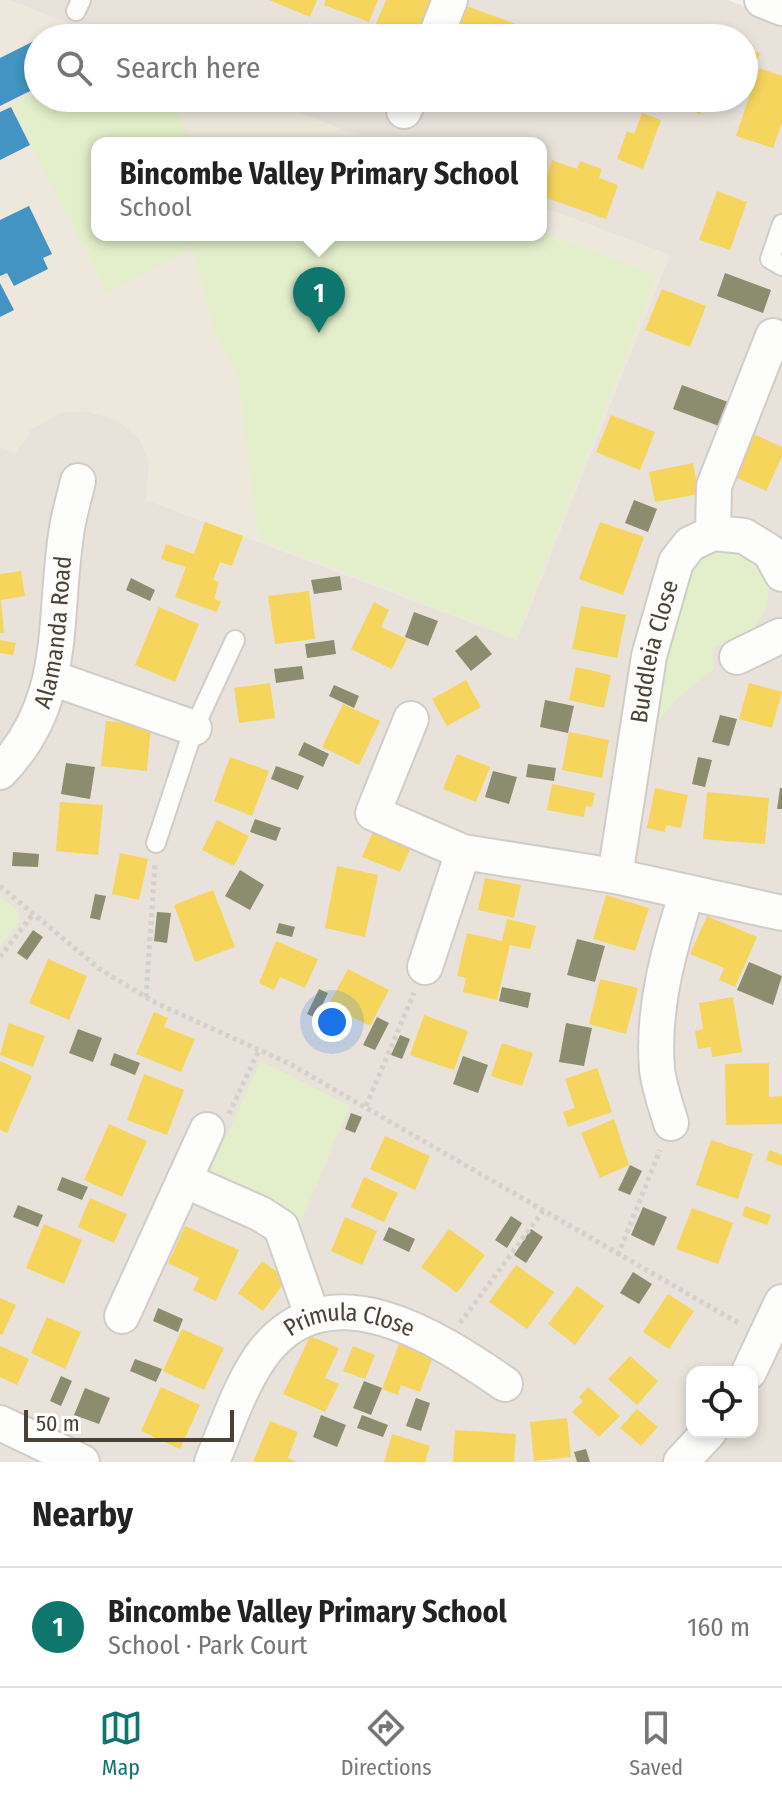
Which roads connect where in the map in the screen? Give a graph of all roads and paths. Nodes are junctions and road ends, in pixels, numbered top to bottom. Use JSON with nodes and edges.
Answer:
{"nodes":[{"id":1,"x":450,"y":0,"type":"edge"},
{"id":2,"x":762,"y":0,"type":"edge"},
{"id":3,"x":782,"y":8,"type":"edge"},
{"id":4,"x":441,"y":24,"type":"edge"},
{"id":5,"x":782,"y":224,"type":"edge"},
{"id":6,"x":782,"y":266,"type":"edge"},
{"id":7,"x":773,"y":336,"type":"dead end"},
{"id":8,"x":78,"y":481,"type":"dead end"},
{"id":9,"x":713,"y":533,"type":"junction"},
{"id":10,"x":782,"y":574,"type":"edge"},
{"id":11,"x":781,"y":630,"type":"edge"},
{"id":12,"x":235,"y":640,"type":"dead end"},
{"id":13,"x":737,"y":657,"type":"dead end"},
{"id":14,"x":52,"y":678,"type":"junction"},
{"id":15,"x":411,"y":719,"type":"dead end"},
{"id":16,"x":194,"y":728,"type":"junction"},
{"id":17,"x":0,"y":772,"type":"edge"},
{"id":18,"x":156,"y":843,"type":"joint"},
{"id":19,"x":463,"y":852,"type":"junction"},
{"id":20,"x":615,"y":876,"type":"junction"},
{"id":21,"x":0,"y":886,"type":"edge"},
{"id":22,"x":687,"y":892,"type":"junction"},
{"id":23,"x":782,"y":913,"type":"edge"},
{"id":24,"x":33,"y":914,"type":"junction"},
{"id":25,"x":0,"y":957,"type":"edge"},
{"id":26,"x":425,"y":967,"type":"joint"},
{"id":27,"x":146,"y":997,"type":"junction"},
{"id":28,"x":259,"y":1050,"type":"junction"},
{"id":29,"x":366,"y":1106,"type":"junction"},
{"id":30,"x":671,"y":1123,"type":"joint"},
{"id":31,"x":207,"y":1130,"type":"joint"},
{"id":32,"x":184,"y":1180,"type":"junction"},
{"id":33,"x":543,"y":1211,"type":"junction"},
{"id":34,"x":618,"y":1255,"type":"junction"},
{"id":35,"x":782,"y":1302,"type":"edge"},
{"id":36,"x":312,"y":1315,"type":"junction"},
{"id":37,"x":122,"y":1316,"type":"dead end"},
{"id":38,"x":765,"y":1338,"type":"junction"},
{"id":39,"x":444,"y":1345,"type":"junction"},
{"id":40,"x":752,"y":1366,"type":"edge"},
{"id":41,"x":505,"y":1384,"type":"dead end"},
{"id":42,"x":0,"y":1423,"type":"edge"},
{"id":43,"x":703,"y":1438,"type":"edge"},
{"id":44,"x":28,"y":1450,"type":"edge"},
{"id":45,"x":82,"y":1462,"type":"edge"},
{"id":46,"x":212,"y":1462,"type":"edge"},
{"id":47,"x":681,"y":1462,"type":"edge"}],
"edges":[{"from":1,"to":4,"type":"street"},
{"from":2,"to":3,"type":"street"},
{"from":5,"to":6,"type":"lane"},
{"from":7,"to":9,"type":"street"},
{"from":8,"to":14,"type":"street","name":"Alamanda Road"},
{"from":9,"to":10,"type":"street"},
{"from":9,"to":20,"type":"street","name":"Buddleia Close"},
{"from":11,"to":13,"type":"street"},
{"from":12,"to":16,"type":"lane"},
{"from":14,"to":16,"type":"street"},
{"from":14,"to":17,"type":"street","name":"Alamanda Road"},
{"from":15,"to":19,"type":"street"},
{"from":16,"to":18,"type":"lane"},
{"from":18,"to":27,"type":"path"},
{"from":19,"to":20,"type":"street"},
{"from":19,"to":26,"type":"street"},
{"from":20,"to":22,"type":"street"},
{"from":21,"to":24,"type":"path"},
{"from":22,"to":23,"type":"street"},
{"from":22,"to":30,"type":"street"},
{"from":24,"to":25,"type":"path"},
{"from":24,"to":27,"type":"path"},
{"from":26,"to":29,"type":"path"},
{"from":27,"to":28,"type":"path"},
{"from":28,"to":29,"type":"path"},
{"from":28,"to":31,"type":"path"},
{"from":29,"to":33,"type":"path"},
{"from":30,"to":34,"type":"path"},
{"from":31,"to":32,"type":"street"},
{"from":32,"to":36,"type":"street"},
{"from":32,"to":37,"type":"street"},
{"from":33,"to":34,"type":"path"},
{"from":33,"to":39,"type":"path"},
{"from":34,"to":38,"type":"path"},
{"from":35,"to":38,"type":"street"},
{"from":36,"to":39,"type":"street","name":"Primula Close"},
{"from":36,"to":46,"type":"street","name":"Primula Close"},
{"from":38,"to":40,"type":"street"},
{"from":39,"to":41,"type":"street","name":"Primula Close"},
{"from":42,"to":44,"type":"street"},
{"from":43,"to":47,"type":"street"},
{"from":44,"to":45,"type":"street"}]}
